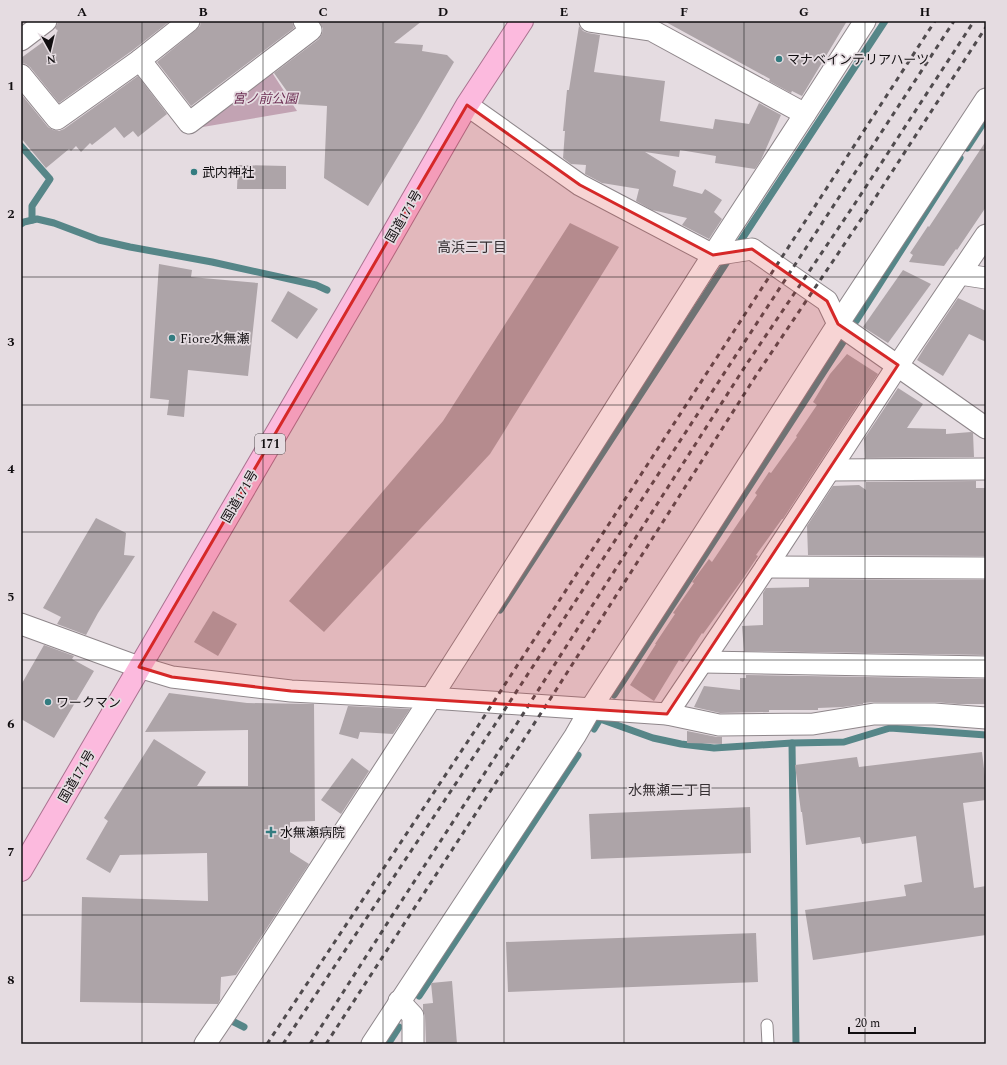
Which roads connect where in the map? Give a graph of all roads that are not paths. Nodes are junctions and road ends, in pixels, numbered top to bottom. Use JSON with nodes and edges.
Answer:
{"nodes":[{"id":1,"x":46,"y":21,"type":"edge"},
{"id":2,"x":189,"y":21,"type":"edge"},
{"id":3,"x":304,"y":21,"type":"edge"},
{"id":4,"x":522,"y":21,"type":"edge"},
{"id":5,"x":590,"y":21,"type":"edge"},
{"id":6,"x":865,"y":21,"type":"edge"},
{"id":7,"x":21,"y":40,"type":"edge"},
{"id":8,"x":140,"y":60,"type":"junction"},
{"id":9,"x":21,"y":75,"type":"edge"},
{"id":10,"x":986,"y":99,"type":"edge"},
{"id":11,"x":467,"y":105,"type":"junction"},
{"id":12,"x":805,"y":114,"type":"junction"},
{"id":13,"x":986,"y":235,"type":"edge"},
{"id":14,"x":727,"y":253,"type":"junction"},
{"id":15,"x":960,"y":274,"type":"junction"},
{"id":16,"x":986,"y":278,"type":"edge"},
{"id":17,"x":838,"y":324,"type":"junction"},
{"id":18,"x":898,"y":365,"type":"junction"},
{"id":19,"x":986,"y":428,"type":"edge"},
{"id":20,"x":986,"y":469,"type":"edge"},
{"id":21,"x":830,"y":470,"type":"junction"},
{"id":22,"x":766,"y":567,"type":"junction"},
{"id":23,"x":986,"y":568,"type":"edge"},
{"id":24,"x":21,"y":624,"type":"edge"},
{"id":25,"x":702,"y":662,"type":"junction"},
{"id":26,"x":139,"y":667,"type":"junction"},
{"id":27,"x":986,"y":667,"type":"edge"},
{"id":28,"x":441,"y":699,"type":"junction"},
{"id":29,"x":590,"y":708,"type":"junction"},
{"id":30,"x":667,"y":714,"type":"junction"},
{"id":31,"x":986,"y":718,"type":"edge"},
{"id":32,"x":21,"y":870,"type":"edge"},
{"id":33,"x":400,"y":1001,"type":"junction"},
{"id":34,"x":767,"y":1025,"type":"dead end"},
{"id":35,"x":205,"y":1044,"type":"edge"},
{"id":36,"x":372,"y":1044,"type":"edge"},
{"id":37,"x":413,"y":1044,"type":"edge"},
{"id":38,"x":768,"y":1044,"type":"edge"}],
"edges":[{"from":1,"to":7,"type":"street"},
{"from":2,"to":8,"type":"street"},
{"from":3,"to":8,"type":"street"},
{"from":4,"to":11,"type":"highway","name":"国道171号","number":"171"},
{"from":5,"to":12,"type":"street"},
{"from":6,"to":12,"type":"street"},
{"from":8,"to":9,"type":"street"},
{"from":10,"to":17,"type":"street"},
{"from":11,"to":14,"type":"street"},
{"from":11,"to":26,"type":"highway","name":"国道171号","number":"171"},
{"from":12,"to":14,"type":"street"},
{"from":13,"to":15,"type":"street"},
{"from":14,"to":17,"type":"street"},
{"from":14,"to":28,"type":"street"},
{"from":15,"to":16,"type":"street"},
{"from":15,"to":18,"type":"street"},
{"from":17,"to":18,"type":"street"},
{"from":17,"to":29,"type":"street"},
{"from":18,"to":19,"type":"street"},
{"from":18,"to":21,"type":"street"},
{"from":20,"to":21,"type":"street"},
{"from":21,"to":22,"type":"street"},
{"from":22,"to":23,"type":"street"},
{"from":22,"to":25,"type":"street"},
{"from":24,"to":26,"type":"street"},
{"from":25,"to":27,"type":"street"},
{"from":25,"to":30,"type":"street"},
{"from":26,"to":28,"type":"street"},
{"from":26,"to":32,"type":"highway","name":"国道171号","number":"171"},
{"from":28,"to":29,"type":"street"},
{"from":28,"to":35,"type":"street"},
{"from":29,"to":30,"type":"street"},
{"from":29,"to":33,"type":"street"},
{"from":30,"to":31,"type":"street"},
{"from":33,"to":36,"type":"street"},
{"from":33,"to":37,"type":"street"},
{"from":34,"to":38,"type":"lane"}]}
